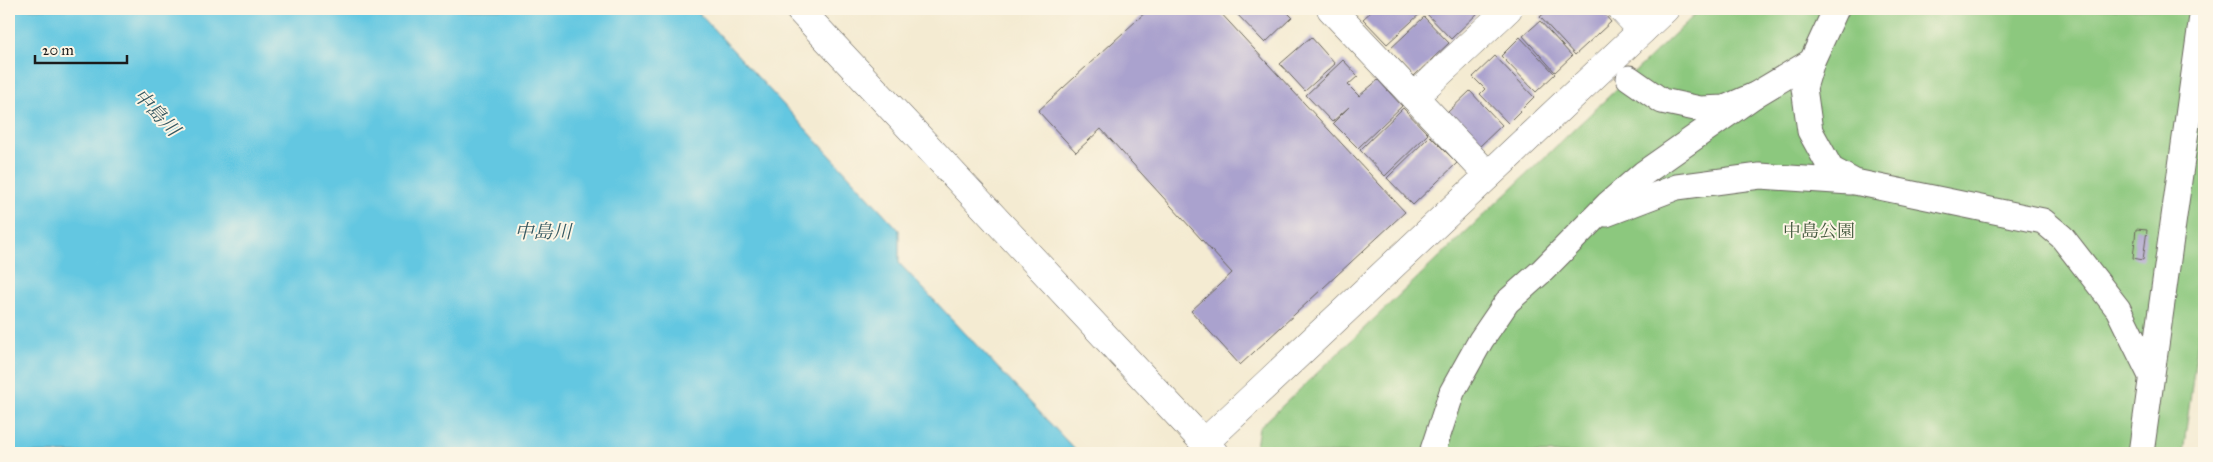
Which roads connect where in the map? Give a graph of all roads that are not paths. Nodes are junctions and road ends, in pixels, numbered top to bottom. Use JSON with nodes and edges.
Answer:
{"nodes":[{"id":1,"x":799,"y":9,"type":"edge"},
{"id":2,"x":1330,"y":9,"type":"edge"},
{"id":3,"x":1508,"y":9,"type":"edge"},
{"id":4,"x":1622,"y":9,"type":"edge"},
{"id":5,"x":1665,"y":9,"type":"edge"},
{"id":6,"x":1836,"y":9,"type":"edge"},
{"id":7,"x":2203,"y":9,"type":"edge"},
{"id":8,"x":1642,"y":30,"type":"junction"},
{"id":9,"x":1812,"y":61,"type":"junction"},
{"id":10,"x":1629,"y":78,"type":"dead end"},
{"id":11,"x":1755,"y":95,"type":"junction"},
{"id":12,"x":1414,"y":97,"type":"junction"},
{"id":13,"x":1488,"y":175,"type":"junction"},
{"id":14,"x":1856,"y":182,"type":"junction"},
{"id":15,"x":1594,"y":218,"type":"junction"},
{"id":16,"x":2152,"y":376,"type":"junction"},
{"id":17,"x":1209,"y":448,"type":"edge"},
{"id":18,"x":1432,"y":453,"type":"edge"},
{"id":19,"x":2140,"y":453,"type":"edge"}],
"edges":[{"from":1,"to":17,"type":"street"},
{"from":2,"to":12,"type":"street"},
{"from":3,"to":12,"type":"street"},
{"from":4,"to":8,"type":"street"},
{"from":5,"to":8,"type":"street"},
{"from":6,"to":9,"type":"street"},
{"from":7,"to":16,"type":"street"},
{"from":8,"to":13,"type":"street"},
{"from":9,"to":11,"type":"street"},
{"from":9,"to":14,"type":"street"},
{"from":10,"to":11,"type":"street"},
{"from":11,"to":15,"type":"street"},
{"from":12,"to":13,"type":"street"},
{"from":13,"to":17,"type":"street"},
{"from":14,"to":15,"type":"street"},
{"from":14,"to":16,"type":"street"},
{"from":15,"to":18,"type":"street"},
{"from":16,"to":19,"type":"street"}]}
